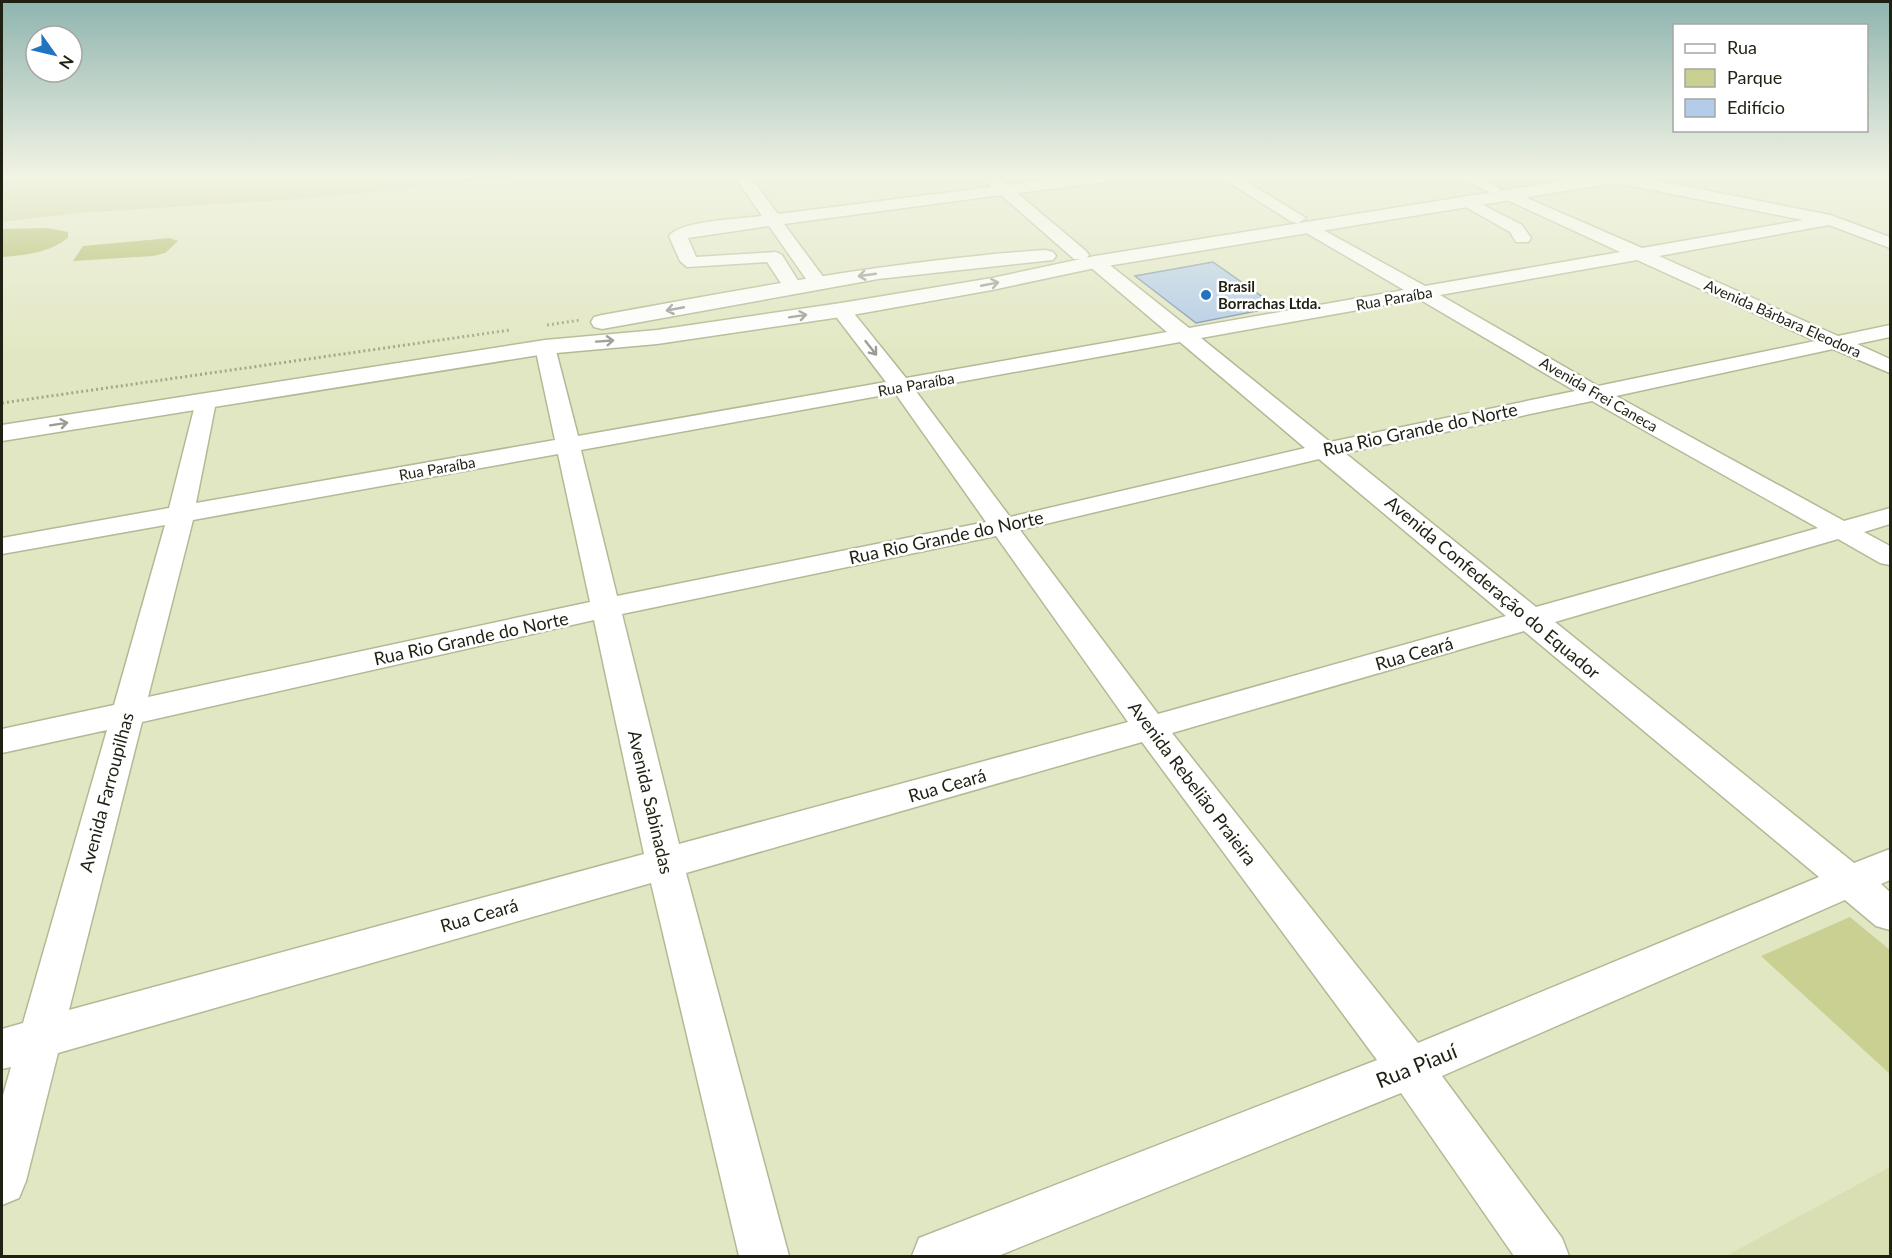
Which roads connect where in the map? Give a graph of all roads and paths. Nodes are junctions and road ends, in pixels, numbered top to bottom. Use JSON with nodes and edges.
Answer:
{"nodes":[{"id":1,"x":679,"y":236,"type":"edge"},
{"id":2,"x":784,"y":236,"type":"edge"},
{"id":3,"x":1060,"y":236,"type":"edge"},
{"id":4,"x":1226,"y":236,"type":"edge"},
{"id":5,"x":1326,"y":236,"type":"edge"},
{"id":6,"x":1598,"y":236,"type":"edge"},
{"id":7,"x":1741,"y":236,"type":"edge"},
{"id":8,"x":1871,"y":236,"type":"edge"},
{"id":9,"x":1890,"y":243,"type":"edge"},
{"id":10,"x":1638,"y":254,"type":"junction"},
{"id":11,"x":1088,"y":258,"type":"junction"},
{"id":12,"x":826,"y":260,"type":"dead end"},
{"id":13,"x":930,"y":267,"type":"junction"},
{"id":14,"x":840,"y":279,"type":"junction"},
{"id":15,"x":818,"y":282,"type":"junction"},
{"id":16,"x":793,"y":287,"type":"junction"},
{"id":17,"x":1424,"y":292,"type":"junction"},
{"id":18,"x":931,"y":294,"type":"junction"},
{"id":19,"x":743,"y":296,"type":"junction"},
{"id":20,"x":841,"y":310,"type":"junction"},
{"id":21,"x":737,"y":325,"type":"junction"},
{"id":22,"x":1890,"y":331,"type":"edge"},
{"id":23,"x":1184,"y":336,"type":"junction"},
{"id":24,"x":1840,"y":344,"type":"junction"},
{"id":25,"x":545,"y":347,"type":"junction"},
{"id":26,"x":1890,"y":367,"type":"edge"},
{"id":27,"x":901,"y":386,"type":"junction"},
{"id":28,"x":1593,"y":392,"type":"junction"},
{"id":29,"x":205,"y":402,"type":"junction"},
{"id":30,"x":2,"y":416,"type":"edge"},
{"id":31,"x":2,"y":433,"type":"edge"},
{"id":32,"x":567,"y":445,"type":"junction"},
{"id":33,"x":1326,"y":450,"type":"junction"},
{"id":34,"x":181,"y":514,"type":"junction"},
{"id":35,"x":1890,"y":516,"type":"edge"},
{"id":36,"x":1004,"y":526,"type":"junction"},
{"id":37,"x":1843,"y":529,"type":"junction"},
{"id":38,"x":2,"y":546,"type":"edge"},
{"id":39,"x":1890,"y":557,"type":"edge"},
{"id":40,"x":606,"y":608,"type":"junction"},
{"id":41,"x":1531,"y":619,"type":"junction"},
{"id":42,"x":127,"y":714,"type":"junction"},
{"id":43,"x":1150,"y":728,"type":"junction"},
{"id":44,"x":2,"y":741,"type":"edge"},
{"id":45,"x":665,"y":864,"type":"junction"},
{"id":46,"x":1890,"y":864,"type":"edge"},
{"id":47,"x":1849,"y":881,"type":"junction"},
{"id":48,"x":1890,"y":914,"type":"edge"},
{"id":49,"x":39,"y":1038,"type":"junction"},
{"id":50,"x":2,"y":1049,"type":"edge"},
{"id":51,"x":1410,"y":1068,"type":"junction"},
{"id":52,"x":2,"y":1180,"type":"edge"},
{"id":53,"x":764,"y":1257,"type":"edge"},
{"id":54,"x":937,"y":1257,"type":"edge"},
{"id":55,"x":1544,"y":1257,"type":"edge"}],
"edges":[{"from":1,"to":16,"type":"street"},
{"from":2,"to":15,"type":"street"},
{"from":3,"to":11,"type":"street","name":"Avenida Confederação do Equador"},
{"from":4,"to":11,"type":"main road"},
{"from":5,"to":17,"type":"street","name":"Avenida Frei Caneca"},
{"from":6,"to":10,"type":"street","name":"Avenida Bárbara Eleodora"},
{"from":7,"to":10,"type":"street","name":"Rua Paraíba"},
{"from":8,"to":9,"type":"street"},
{"from":10,"to":17,"type":"street","name":"Rua Paraíba"},
{"from":10,"to":24,"type":"street","name":"Avenida Bárbara Eleodora"},
{"from":11,"to":13,"type":"main road"},
{"from":18,"to":11,"type":"main road","one_way":true},
{"from":11,"to":23,"type":"street","name":"Avenida Confederação do Equador"},
{"from":12,"to":14,"type":"street"},
{"from":13,"to":14,"type":"main road","one_way":true},
{"from":13,"to":18,"type":"main road"},
{"from":14,"to":15,"type":"main road"},
{"from":15,"to":16,"type":"main road"},
{"from":16,"to":19,"type":"main road"},
{"from":17,"to":23,"type":"street","name":"Rua Paraíba"},
{"from":17,"to":28,"type":"street","name":"Avenida Frei Caneca"},
{"from":18,"to":20,"type":"main road"},
{"from":19,"to":21,"type":"main road"},
{"from":19,"to":30,"type":"main road","one_way":true},
{"from":21,"to":20,"type":"main road","one_way":true},
{"from":20,"to":27,"type":"street","name":"Avenida Rebelião Praieira","one_way":true},
{"from":25,"to":21,"type":"main road","one_way":true},
{"from":22,"to":24,"type":"street","name":"Rua Rio Grande do Norte"},
{"from":23,"to":27,"type":"street","name":"Rua Paraíba"},
{"from":23,"to":33,"type":"street","name":"Avenida Confederação do Equador"},
{"from":24,"to":26,"type":"street","name":"Avenida Bárbara Eleodora"},
{"from":24,"to":28,"type":"street","name":"Rua Rio Grande do Norte"},
{"from":25,"to":29,"type":"main road"},
{"from":25,"to":32,"type":"street","name":"Avenida Sabinadas"},
{"from":27,"to":32,"type":"street","name":"Rua Paraíba"},
{"from":27,"to":36,"type":"street","name":"Avenida Rebelião Praieira"},
{"from":28,"to":33,"type":"street","name":"Rua Rio Grande do Norte"},
{"from":28,"to":37,"type":"street","name":"Avenida Frei Caneca"},
{"from":31,"to":29,"type":"main road","one_way":true},
{"from":29,"to":34,"type":"street","name":"Avenida Farroupilhas"},
{"from":32,"to":34,"type":"street","name":"Rua Paraíba"},
{"from":32,"to":40,"type":"street","name":"Avenida Sabinadas"},
{"from":33,"to":36,"type":"street","name":"Rua Rio Grande do Norte"},
{"from":33,"to":41,"type":"street","name":"Avenida Confederação do Equador"},
{"from":34,"to":38,"type":"street","name":"Rua Paraíba"},
{"from":34,"to":42,"type":"street","name":"Avenida Farroupilhas"},
{"from":35,"to":37,"type":"street","name":"Rua Ceará"},
{"from":36,"to":40,"type":"street","name":"Rua Rio Grande do Norte"},
{"from":36,"to":43,"type":"street","name":"Avenida Rebelião Praieira"},
{"from":37,"to":39,"type":"street","name":"Avenida Frei Caneca"},
{"from":37,"to":41,"type":"street","name":"Rua Ceará"},
{"from":40,"to":42,"type":"street","name":"Rua Rio Grande do Norte"},
{"from":40,"to":45,"type":"street","name":"Avenida Sabinadas"},
{"from":41,"to":43,"type":"street","name":"Rua Ceará"},
{"from":41,"to":47,"type":"street","name":"Avenida Confederação do Equador"},
{"from":42,"to":44,"type":"street","name":"Rua Rio Grande do Norte"},
{"from":42,"to":49,"type":"street","name":"Avenida Farroupilhas"},
{"from":43,"to":45,"type":"street","name":"Rua Ceará"},
{"from":43,"to":51,"type":"street","name":"Avenida Rebelião Praieira"},
{"from":45,"to":49,"type":"street","name":"Rua Ceará"},
{"from":45,"to":53,"type":"street","name":"Avenida Sabinadas"},
{"from":46,"to":47,"type":"street","name":"Rua Piauí"},
{"from":47,"to":48,"type":"street","name":"Avenida Confederação do Equador"},
{"from":47,"to":51,"type":"street","name":"Rua Piauí"},
{"from":49,"to":50,"type":"street","name":"Rua Ceará"},
{"from":49,"to":52,"type":"street","name":"Avenida Farroupilhas"},
{"from":51,"to":54,"type":"street","name":"Rua Piauí"},
{"from":51,"to":55,"type":"street","name":"Avenida Rebelião Praieira"}]}
